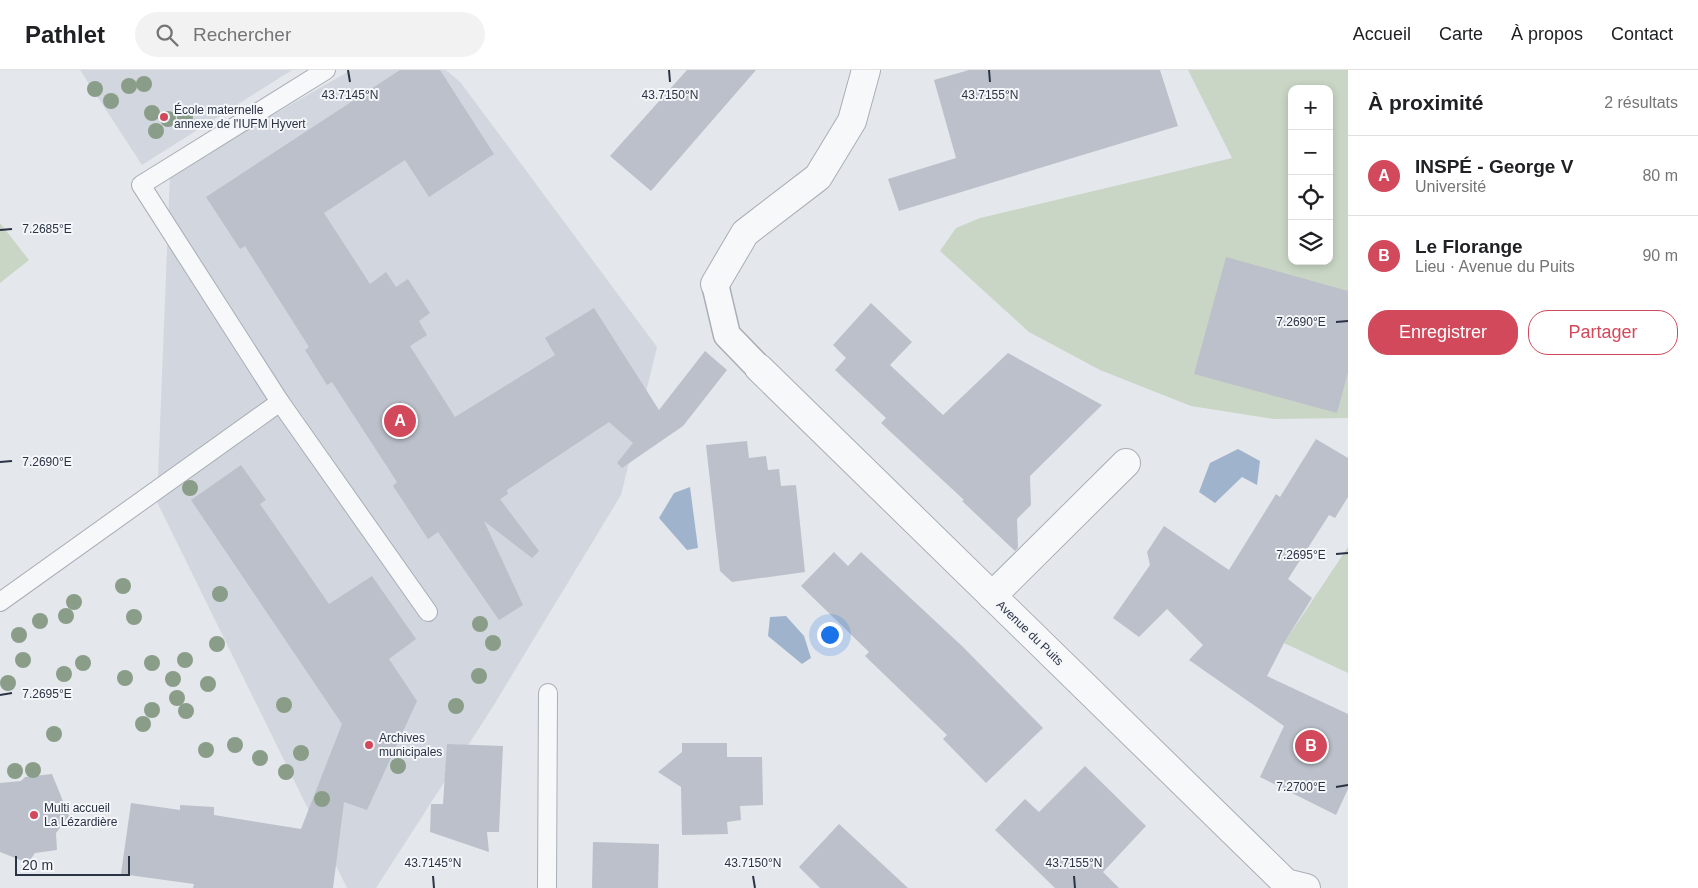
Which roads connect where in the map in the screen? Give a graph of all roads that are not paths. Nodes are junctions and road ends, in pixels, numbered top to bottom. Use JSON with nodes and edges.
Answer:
{"nodes":[{"id":1,"x":326,"y":70,"type":"edge"},
{"id":2,"x":866,"y":70,"type":"edge"},
{"id":3,"x":715,"y":284,"type":"joint"},
{"id":4,"x":759,"y":368,"type":"joint"},
{"id":5,"x":280,"y":402,"type":"junction"},
{"id":6,"x":1126,"y":463,"type":"dead end"},
{"id":7,"x":992,"y":596,"type":"junction"},
{"id":8,"x":0,"y":602,"type":"edge"},
{"id":9,"x":428,"y":612,"type":"dead end"},
{"id":10,"x":548,"y":693,"type":"dead end"},
{"id":11,"x":547,"y":888,"type":"edge"},
{"id":12,"x":1306,"y":888,"type":"edge"}],
"edges":[{"from":1,"to":5,"type":"lane"},
{"from":2,"to":3,"type":"street"},
{"from":3,"to":4,"type":"street"},
{"from":4,"to":7,"type":"street","name":"Avenue du Puits"},
{"from":5,"to":8,"type":"lane"},
{"from":5,"to":9,"type":"lane"},
{"from":6,"to":7,"type":"street"},
{"from":7,"to":12,"type":"street","name":"Avenue du Puits"},
{"from":10,"to":11,"type":"lane"}]}
